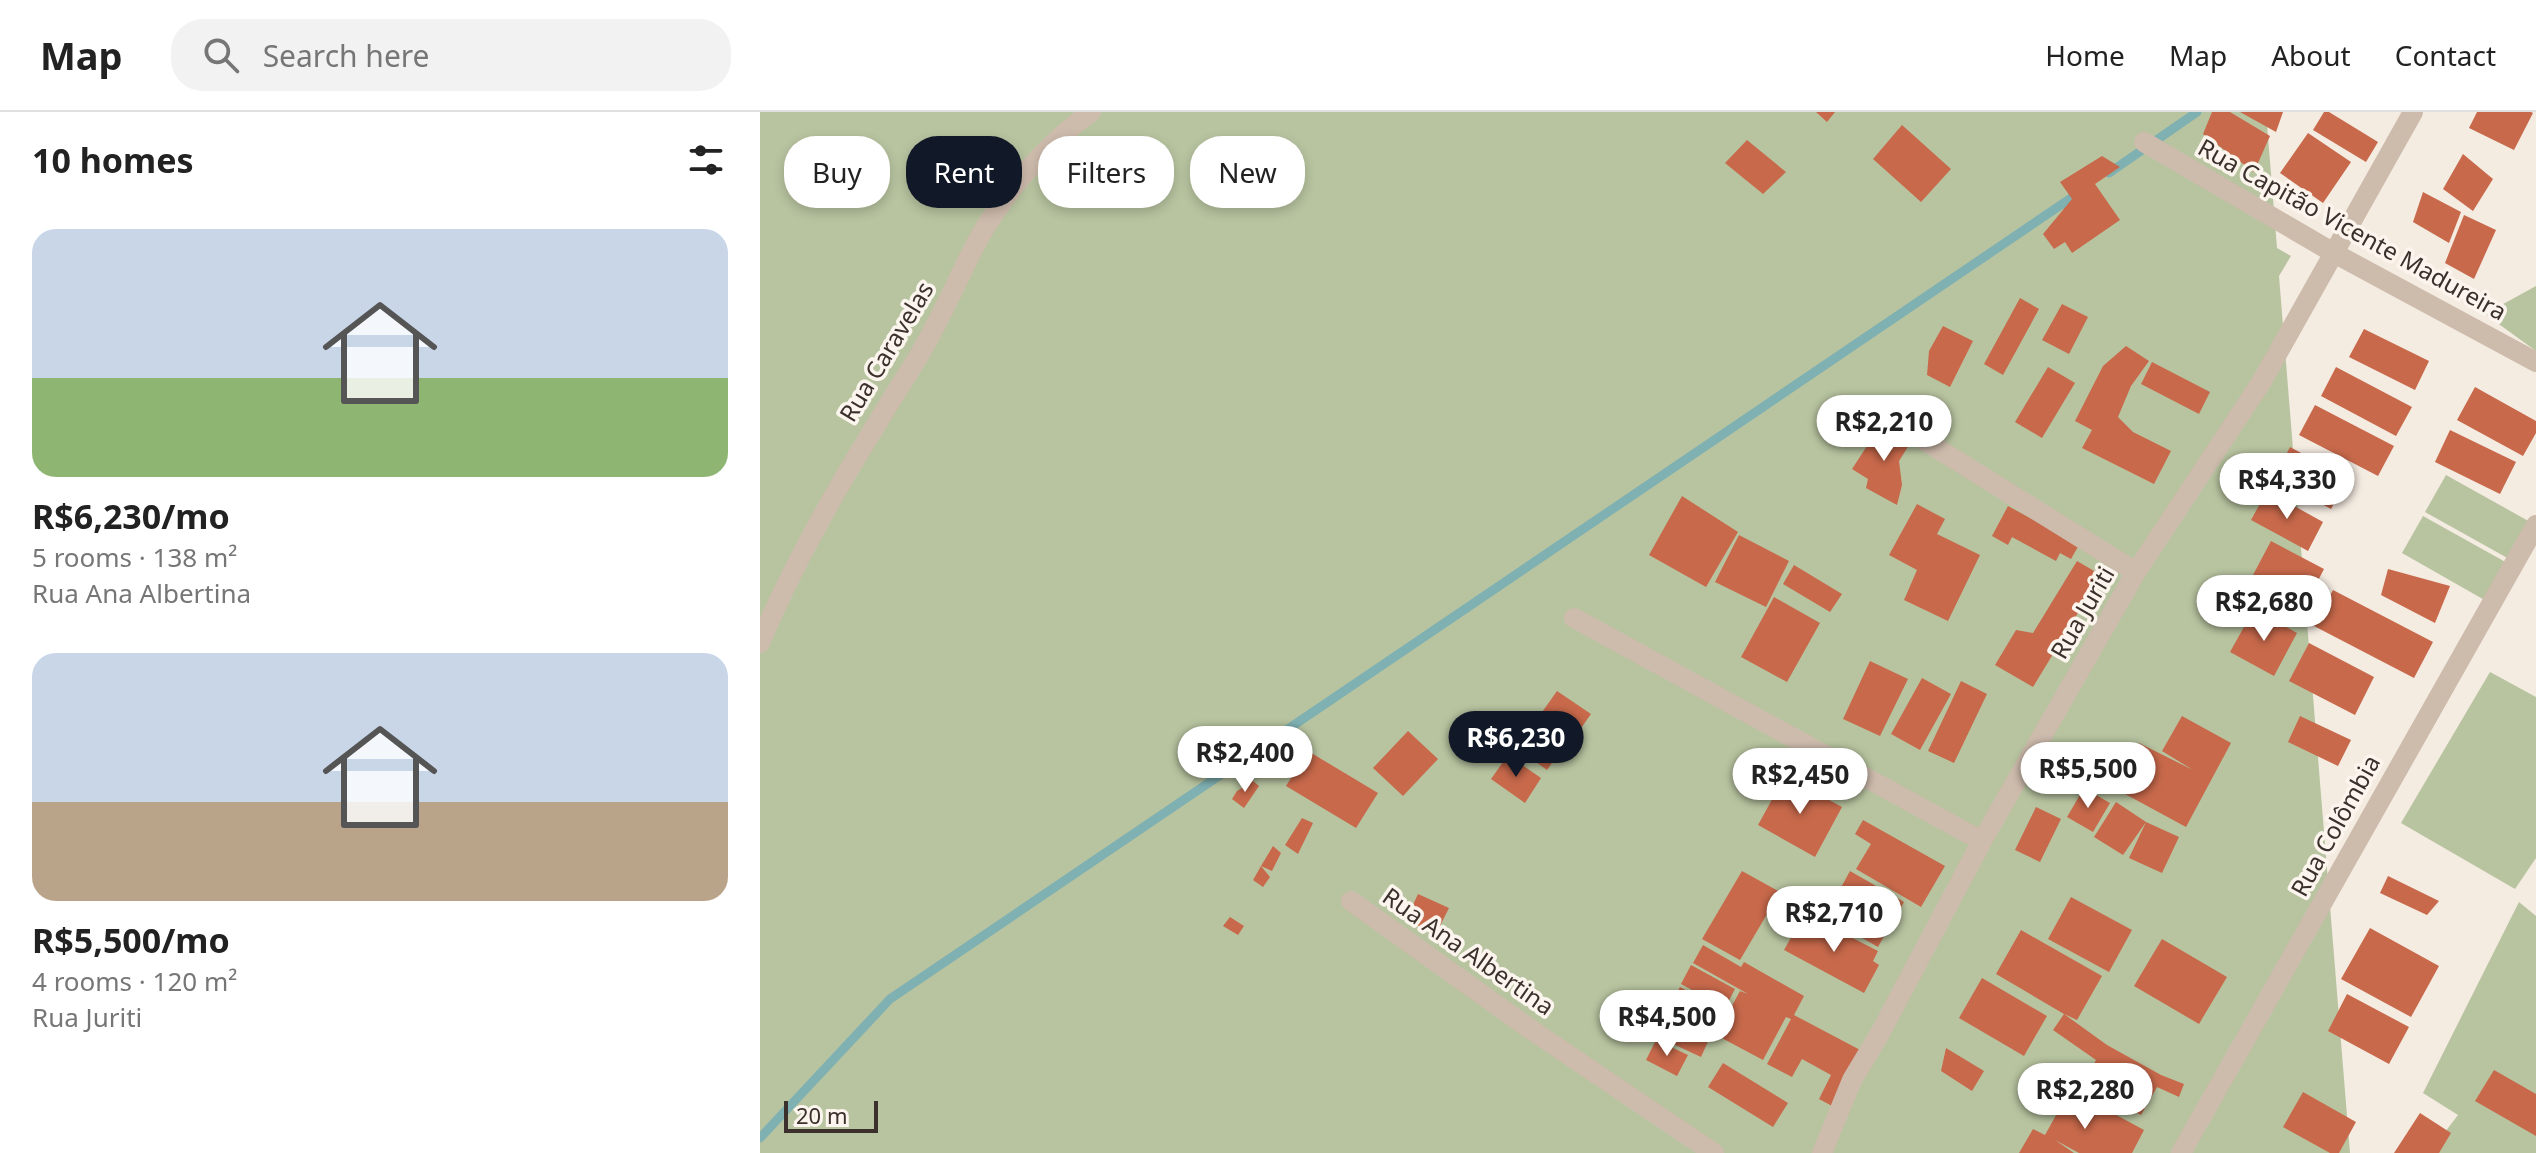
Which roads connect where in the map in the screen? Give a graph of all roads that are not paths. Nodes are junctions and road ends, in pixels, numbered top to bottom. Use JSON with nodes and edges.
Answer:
{"nodes":[{"id":1,"x":1091,"y":112,"type":"edge"},
{"id":2,"x":2413,"y":112,"type":"edge"},
{"id":3,"x":2144,"y":142,"type":"dead end"},
{"id":4,"x":2332,"y":252,"type":"junction"},
{"id":5,"x":2536,"y":362,"type":"edge"},
{"id":6,"x":1909,"y":431,"type":"dead end"},
{"id":7,"x":2536,"y":525,"type":"edge"},
{"id":8,"x":2136,"y":572,"type":"junction"},
{"id":9,"x":1574,"y":618,"type":"dead end"},
{"id":10,"x":760,"y":643,"type":"edge"},
{"id":11,"x":1982,"y":841,"type":"junction"},
{"id":12,"x":1351,"y":901,"type":"dead end"},
{"id":13,"x":1714,"y":1153,"type":"edge"},
{"id":14,"x":1822,"y":1153,"type":"edge"},
{"id":15,"x":2181,"y":1153,"type":"edge"}],
"edges":[{"from":1,"to":10,"type":"street","name":"Rua Caravelas"},
{"from":2,"to":4,"type":"street","name":"Rua Juriti"},
{"from":3,"to":4,"type":"street","name":"Rua Capitão Vicente Madureira"},
{"from":4,"to":5,"type":"street","name":"Rua Capitão Vicente Madureira"},
{"from":4,"to":8,"type":"street","name":"Rua Juriti"},
{"from":6,"to":8,"type":"street"},
{"from":7,"to":15,"type":"street","name":"Rua Colômbia"},
{"from":8,"to":11,"type":"street","name":"Rua Juriti"},
{"from":9,"to":11,"type":"street"},
{"from":11,"to":14,"type":"street","name":"Rua Juriti"},
{"from":12,"to":13,"type":"street","name":"Rua Ana Albertina"}]}
